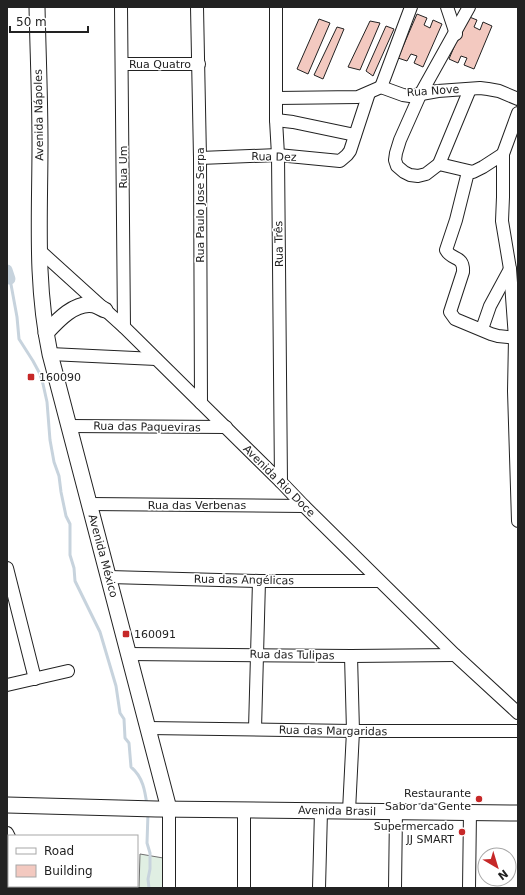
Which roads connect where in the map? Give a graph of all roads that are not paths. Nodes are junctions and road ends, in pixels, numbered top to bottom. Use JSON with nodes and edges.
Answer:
{"nodes":[{"id":1,"x":37,"y":7,"type":"edge"},
{"id":2,"x":121,"y":7,"type":"edge"},
{"id":3,"x":197,"y":7,"type":"edge"},
{"id":4,"x":276,"y":7,"type":"edge"},
{"id":5,"x":411,"y":7,"type":"edge"},
{"id":6,"x":447,"y":7,"type":"edge"},
{"id":7,"x":469,"y":7,"type":"edge"},
{"id":8,"x":456,"y":34,"type":"junction"},
{"id":9,"x":122,"y":64,"type":"junction"},
{"id":10,"x":198,"y":64,"type":"junction"},
{"id":11,"x":381,"y":87,"type":"junction"},
{"id":12,"x":470,"y":89,"type":"junction"},
{"id":13,"x":369,"y":93,"type":"junction"},
{"id":14,"x":420,"y":95,"type":"junction"},
{"id":15,"x":277,"y":98,"type":"junction"},
{"id":16,"x":518,"y":99,"type":"edge"},
{"id":17,"x":518,"y":113,"type":"edge"},
{"id":18,"x":276,"y":120,"type":"junction"},
{"id":19,"x":356,"y":135,"type":"junction"},
{"id":20,"x":503,"y":154,"type":"junction"},
{"id":21,"x":278,"y":155,"type":"junction"},
{"id":22,"x":200,"y":158,"type":"junction"},
{"id":23,"x":439,"y":164,"type":"junction"},
{"id":24,"x":468,"y":172,"type":"junction"},
{"id":25,"x":38,"y":223,"type":"joint"},
{"id":26,"x":39,"y":250,"type":"junction"},
{"id":27,"x":513,"y":256,"type":"edge"},
{"id":28,"x":510,"y":269,"type":"junction"},
{"id":29,"x":105,"y":310,"type":"junction"},
{"id":30,"x":124,"y":328,"type":"junction"},
{"id":31,"x":482,"y":329,"type":"junction"},
{"id":32,"x":46,"y":333,"type":"junction"},
{"id":33,"x":516,"y":338,"type":"edge"},
{"id":34,"x":50,"y":354,"type":"junction"},
{"id":35,"x":156,"y":359,"type":"junction"},
{"id":36,"x":201,"y":403,"type":"junction"},
{"id":37,"x":69,"y":426,"type":"junction"},
{"id":38,"x":226,"y":427,"type":"junction"},
{"id":39,"x":281,"y":482,"type":"junction"},
{"id":40,"x":90,"y":504,"type":"junction"},
{"id":41,"x":304,"y":506,"type":"junction"},
{"id":42,"x":518,"y":521,"type":"edge"},
{"id":43,"x":7,"y":568,"type":"edge"},
{"id":44,"x":109,"y":577,"type":"junction"},
{"id":45,"x":259,"y":581,"type":"junction"},
{"id":46,"x":379,"y":581,"type":"junction"},
{"id":47,"x":129,"y":654,"type":"junction"},
{"id":48,"x":258,"y":655,"type":"junction"},
{"id":49,"x":455,"y":655,"type":"junction"},
{"id":50,"x":351,"y":656,"type":"junction"},
{"id":51,"x":68,"y":671,"type":"dead end"},
{"id":52,"x":35,"y":679,"type":"junction"},
{"id":53,"x":7,"y":685,"type":"edge"},
{"id":54,"x":518,"y":713,"type":"edge"},
{"id":55,"x":148,"y":728,"type":"junction"},
{"id":56,"x":255,"y":729,"type":"junction"},
{"id":57,"x":518,"y":731,"type":"edge"},
{"id":58,"x":352,"y":732,"type":"junction"},
{"id":59,"x":7,"y":805,"type":"edge"},
{"id":60,"x":163,"y":809,"type":"junction"},
{"id":61,"x":244,"y":810,"type":"junction"},
{"id":62,"x":321,"y":811,"type":"junction"},
{"id":63,"x":348,"y":811,"type":"junction"},
{"id":64,"x":396,"y":812,"type":"junction"},
{"id":65,"x":470,"y":812,"type":"junction"},
{"id":66,"x":518,"y":813,"type":"edge"},
{"id":67,"x":169,"y":888,"type":"edge"},
{"id":68,"x":244,"y":888,"type":"edge"},
{"id":69,"x":319,"y":888,"type":"edge"},
{"id":70,"x":395,"y":888,"type":"edge"},
{"id":71,"x":469,"y":888,"type":"edge"}],
"edges":[{"from":1,"to":25,"type":"main road","name":"Avenida Nápoles"},
{"from":2,"to":9,"type":"street","name":"Rua Um"},
{"from":3,"to":10,"type":"street","name":"Rua Paulo Jose Serpa"},
{"from":4,"to":15,"type":"street","name":"Rua Três"},
{"from":5,"to":11,"type":"street"},
{"from":6,"to":8,"type":"street"},
{"from":7,"to":8,"type":"street"},
{"from":8,"to":14,"type":"street"},
{"from":9,"to":10,"type":"street","name":"Rua Quatro"},
{"from":9,"to":30,"type":"street","name":"Rua Um"},
{"from":10,"to":22,"type":"street","name":"Rua Paulo Jose Serpa"},
{"from":11,"to":13,"type":"street"},
{"from":11,"to":14,"type":"street","name":"Rua Nove"},
{"from":12,"to":14,"type":"street","name":"Rua Nove"},
{"from":12,"to":16,"type":"street","name":"Rua Nove"},
{"from":12,"to":23,"type":"street"},
{"from":13,"to":15,"type":"street"},
{"from":13,"to":19,"type":"street"},
{"from":14,"to":23,"type":"street"},
{"from":15,"to":18,"type":"street","name":"Rua Três"},
{"from":17,"to":20,"type":"street"},
{"from":18,"to":19,"type":"street"},
{"from":18,"to":21,"type":"street","name":"Rua Três"},
{"from":19,"to":21,"type":"street","name":"Rua Dez"},
{"from":20,"to":24,"type":"street"},
{"from":20,"to":27,"type":"street"},
{"from":21,"to":22,"type":"street","name":"Rua Dez"},
{"from":21,"to":39,"type":"street","name":"Rua Três"},
{"from":22,"to":36,"type":"street","name":"Rua Paulo Jose Serpa"},
{"from":23,"to":24,"type":"street"},
{"from":24,"to":31,"type":"street"},
{"from":25,"to":26,"type":"main road","name":"Avenida México"},
{"from":26,"to":29,"type":"street","name":"Avenida Rio Doce"},
{"from":26,"to":32,"type":"main road","name":"Avenida México"},
{"from":27,"to":28,"type":"street"},
{"from":28,"to":31,"type":"street"},
{"from":28,"to":33,"type":"street"},
{"from":29,"to":30,"type":"street","name":"Avenida Rio Doce"},
{"from":29,"to":32,"type":"main road"},
{"from":30,"to":35,"type":"street","name":"Avenida Rio Doce"},
{"from":31,"to":33,"type":"street"},
{"from":32,"to":34,"type":"main road","name":"Avenida México"},
{"from":33,"to":42,"type":"street"},
{"from":34,"to":35,"type":"street"},
{"from":34,"to":37,"type":"main road","name":"Avenida México"},
{"from":35,"to":36,"type":"street","name":"Avenida Rio Doce"},
{"from":36,"to":38,"type":"street","name":"Avenida Rio Doce"},
{"from":37,"to":38,"type":"street","name":"Rua das Paqueviras"},
{"from":37,"to":40,"type":"main road","name":"Avenida México"},
{"from":38,"to":39,"type":"street","name":"Avenida Rio Doce"},
{"from":39,"to":41,"type":"street","name":"Avenida Rio Doce"},
{"from":40,"to":41,"type":"street","name":"Rua das Verbenas"},
{"from":40,"to":44,"type":"main road","name":"Avenida México"},
{"from":41,"to":46,"type":"street","name":"Avenida Rio Doce"},
{"from":43,"to":52,"type":"street"},
{"from":44,"to":45,"type":"street","name":"Rua das Angélicas"},
{"from":44,"to":47,"type":"main road","name":"Avenida México"},
{"from":45,"to":46,"type":"street","name":"Rua das Angélicas"},
{"from":45,"to":48,"type":"street"},
{"from":46,"to":49,"type":"street","name":"Avenida Rio Doce"},
{"from":47,"to":48,"type":"street","name":"Rua das Tulipas"},
{"from":47,"to":55,"type":"main road","name":"Avenida México"},
{"from":48,"to":50,"type":"street","name":"Rua das Tulipas"},
{"from":48,"to":56,"type":"street"},
{"from":49,"to":50,"type":"street","name":"Rua das Tulipas"},
{"from":49,"to":54,"type":"street","name":"Avenida Rio Doce"},
{"from":50,"to":58,"type":"street"},
{"from":51,"to":52,"type":"street"},
{"from":52,"to":53,"type":"street"},
{"from":55,"to":56,"type":"street","name":"Rua das Margaridas"},
{"from":55,"to":60,"type":"main road","name":"Avenida México"},
{"from":56,"to":58,"type":"street","name":"Rua das Margaridas"},
{"from":57,"to":58,"type":"street","name":"Rua das Margaridas"},
{"from":58,"to":63,"type":"street"},
{"from":59,"to":60,"type":"main road","name":"Avenida Brasil"},
{"from":60,"to":61,"type":"main road","name":"Avenida Brasil"},
{"from":60,"to":67,"type":"street","name":"Avenida México"},
{"from":61,"to":62,"type":"main road","name":"Avenida Brasil"},
{"from":61,"to":68,"type":"street"},
{"from":62,"to":63,"type":"main road","name":"Avenida Brasil"},
{"from":62,"to":69,"type":"street"},
{"from":63,"to":64,"type":"main road","name":"Avenida Brasil"},
{"from":64,"to":65,"type":"main road","name":"Avenida Brasil"},
{"from":64,"to":70,"type":"street"},
{"from":65,"to":66,"type":"main road","name":"Avenida Brasil"},
{"from":65,"to":71,"type":"street"}]}
